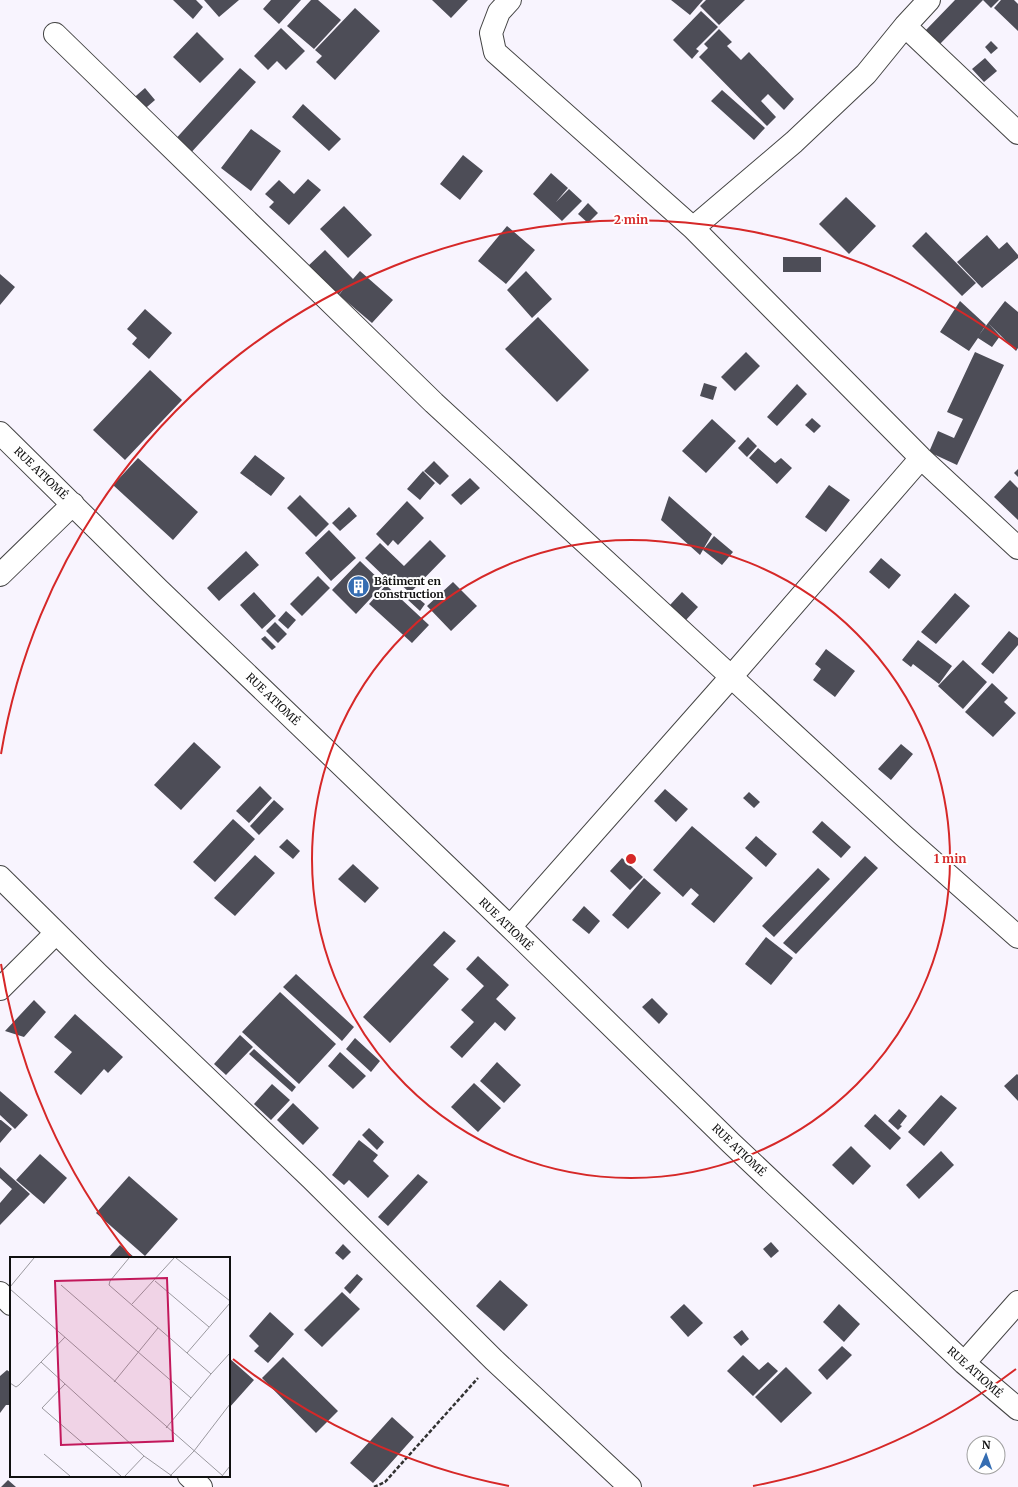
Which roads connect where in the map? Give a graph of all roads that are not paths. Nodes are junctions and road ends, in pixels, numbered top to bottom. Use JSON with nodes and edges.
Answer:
{"nodes":[{"id":1,"x":510,"y":0,"type":"edge"},
{"id":2,"x":930,"y":0,"type":"edge"},
{"id":3,"x":905,"y":26,"type":"junction"},
{"id":4,"x":54,"y":34,"type":"dead end"},
{"id":5,"x":1018,"y":133,"type":"edge"},
{"id":6,"x":693,"y":228,"type":"junction"},
{"id":7,"x":0,"y":433,"type":"edge"},
{"id":8,"x":921,"y":458,"type":"junction"},
{"id":9,"x":73,"y":504,"type":"junction"},
{"id":10,"x":1018,"y":548,"type":"edge"},
{"id":11,"x":0,"y":574,"type":"edge"},
{"id":12,"x":731,"y":677,"type":"junction"},
{"id":13,"x":0,"y":877,"type":"edge"},
{"id":14,"x":510,"y":927,"type":"junction"},
{"id":15,"x":56,"y":933,"type":"junction"},
{"id":16,"x":1018,"y":937,"type":"edge"},
{"id":17,"x":0,"y":989,"type":"edge"},
{"id":18,"x":0,"y":1293,"type":"edge"},
{"id":19,"x":1018,"y":1302,"type":"edge"},
{"id":20,"x":10,"y":1303,"type":"edge"},
{"id":21,"x":964,"y":1363,"type":"junction"},
{"id":22,"x":1018,"y":1410,"type":"edge"},
{"id":23,"x":190,"y":1477,"type":"edge"},
{"id":24,"x":201,"y":1487,"type":"edge"},
{"id":25,"x":630,"y":1487,"type":"edge"}],
"edges":[{"from":1,"to":6,"type":"street"},
{"from":2,"to":3,"type":"street"},
{"from":3,"to":5,"type":"street"},
{"from":3,"to":6,"type":"street"},
{"from":4,"to":12,"type":"street"},
{"from":6,"to":8,"type":"street"},
{"from":7,"to":9,"type":"street","name":"RUE ATIOMÉ"},
{"from":8,"to":10,"type":"street"},
{"from":8,"to":12,"type":"street"},
{"from":9,"to":11,"type":"street"},
{"from":9,"to":14,"type":"street","name":"RUE ATIOMÉ"},
{"from":12,"to":14,"type":"street"},
{"from":12,"to":16,"type":"street"},
{"from":13,"to":15,"type":"street"},
{"from":14,"to":21,"type":"street","name":"RUE ATIOMÉ"},
{"from":15,"to":17,"type":"street"},
{"from":15,"to":25,"type":"street"},
{"from":18,"to":20,"type":"street"},
{"from":19,"to":21,"type":"street"},
{"from":21,"to":22,"type":"street","name":"RUE ATIOMÉ"},
{"from":23,"to":24,"type":"street"}]}
